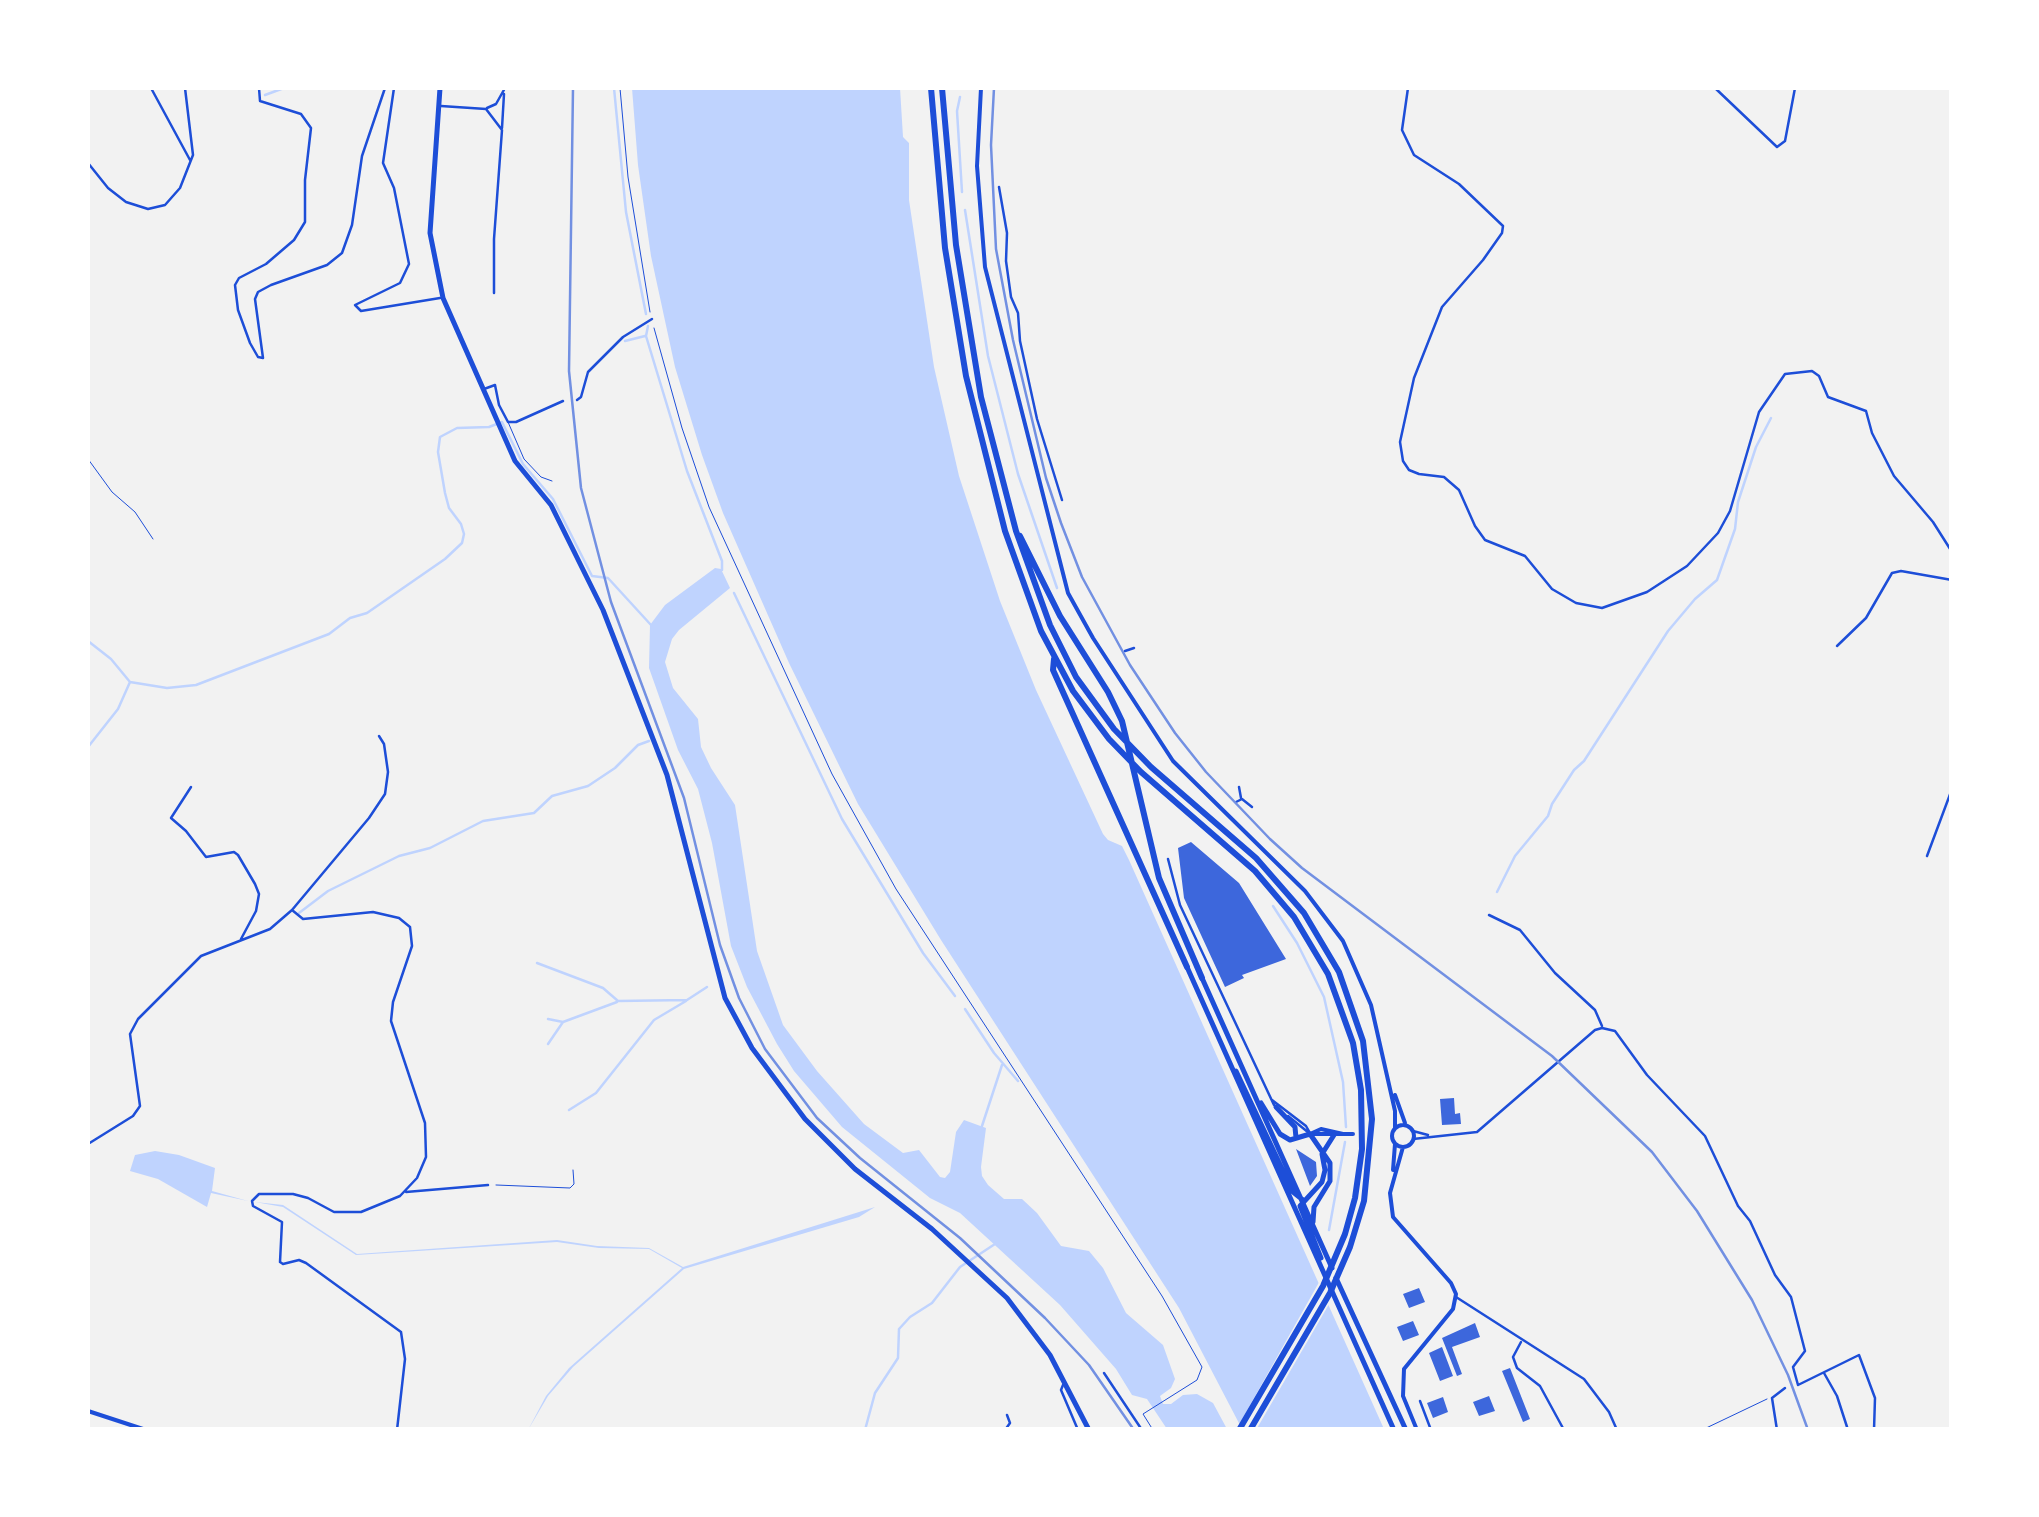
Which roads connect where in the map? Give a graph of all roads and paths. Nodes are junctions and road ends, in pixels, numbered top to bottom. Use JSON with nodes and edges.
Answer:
{"nodes":[{"id":1,"x":150,"y":88,"type":"edge"},
{"id":2,"x":185,"y":88,"type":"edge"},
{"id":3,"x":258,"y":88,"type":"edge"},
{"id":4,"x":385,"y":88,"type":"edge"},
{"id":5,"x":394,"y":88,"type":"edge"},
{"id":6,"x":440,"y":88,"type":"edge"},
{"id":7,"x":505,"y":88,"type":"edge"},
{"id":8,"x":620,"y":88,"type":"edge"},
{"id":9,"x":931,"y":88,"type":"edge"},
{"id":10,"x":942,"y":88,"type":"edge"},
{"id":11,"x":981,"y":88,"type":"edge"},
{"id":12,"x":1408,"y":88,"type":"edge"},
{"id":13,"x":1715,"y":88,"type":"edge"},
{"id":14,"x":1795,"y":88,"type":"edge"},
{"id":15,"x":504,"y":94,"type":"junction"},
{"id":16,"x":439,"y":106,"type":"junction"},
{"id":17,"x":486,"y":109,"type":"junction"},
{"id":18,"x":502,"y":130,"type":"junction"},
{"id":19,"x":88,"y":162,"type":"edge"},
{"id":20,"x":191,"y":162,"type":"junction"},
{"id":21,"x":998,"y":188,"type":"dead end"},
{"id":22,"x":494,"y":293,"type":"dead end"},
{"id":23,"x":443,"y":298,"type":"junction"},
{"id":24,"x":652,"y":319,"type":"junction"},
{"id":25,"x":482,"y":389,"type":"junction"},
{"id":26,"x":563,"y":400,"type":"dead end"},
{"id":27,"x":577,"y":400,"type":"dead end"},
{"id":28,"x":508,"y":422,"type":"junction"},
{"id":29,"x":88,"y":459,"type":"edge"},
{"id":30,"x":552,"y":482,"type":"dead end"},
{"id":31,"x":1062,"y":500,"type":"dead end"},
{"id":32,"x":1016,"y":531,"type":"junction"},
{"id":33,"x":153,"y":539,"type":"dead end"},
{"id":34,"x":1952,"y":552,"type":"edge"},
{"id":35,"x":1952,"y":580,"type":"edge"},
{"id":36,"x":1837,"y":646,"type":"dead end"},
{"id":37,"x":1134,"y":648,"type":"dead end"},
{"id":38,"x":1125,"y":652,"type":"dead end"},
{"id":39,"x":1116,"y":656,"type":"dead end"},
{"id":40,"x":1054,"y":658,"type":"junction"},
{"id":41,"x":1107,"y":660,"type":"junction"},
{"id":42,"x":380,"y":736,"type":"dead end"},
{"id":43,"x":191,"y":786,"type":"dead end"},
{"id":44,"x":1239,"y":787,"type":"dead end"},
{"id":45,"x":1952,"y":788,"type":"edge"},
{"id":46,"x":1242,"y":799,"type":"junction"},
{"id":47,"x":1236,"y":802,"type":"dead end"},
{"id":48,"x":1228,"y":806,"type":"dead end"},
{"id":49,"x":1252,"y":807,"type":"dead end"},
{"id":50,"x":1221,"y":810,"type":"junction"},
{"id":51,"x":1927,"y":856,"type":"dead end"},
{"id":52,"x":1168,"y":859,"type":"dead end"},
{"id":53,"x":292,"y":910,"type":"junction"},
{"id":54,"x":1488,"y":915,"type":"dead end"},
{"id":55,"x":240,"y":940,"type":"junction"},
{"id":56,"x":1187,"y":967,"type":"joint"},
{"id":57,"x":1202,"y":978,"type":"joint"},
{"id":58,"x":1602,"y":1028,"type":"junction"},
{"id":59,"x":1222,"y":1046,"type":"junction"},
{"id":60,"x":1390,"y":1081,"type":"junction"},
{"id":61,"x":1270,"y":1100,"type":"junction"},
{"id":62,"x":1258,"y":1101,"type":"junction"},
{"id":63,"x":1276,"y":1107,"type":"junction"},
{"id":64,"x":1406,"y":1125,"type":"junction"},
{"id":65,"x":1395,"y":1128,"type":"junction"},
{"id":66,"x":1412,"y":1131,"type":"junction"},
{"id":67,"x":1310,"y":1134,"type":"junction"},
{"id":68,"x":1343,"y":1134,"type":"junction"},
{"id":69,"x":1354,"y":1134,"type":"dead end"},
{"id":70,"x":1334,"y":1135,"type":"junction"},
{"id":71,"x":1382,"y":1135,"type":"dead end"},
{"id":72,"x":1392,"y":1136,"type":"junction"},
{"id":73,"x":1429,"y":1136,"type":"junction"},
{"id":74,"x":1296,"y":1138,"type":"junction"},
{"id":75,"x":1413,"y":1139,"type":"junction"},
{"id":76,"x":88,"y":1144,"type":"edge"},
{"id":77,"x":1394,"y":1144,"type":"junction"},
{"id":78,"x":1403,"y":1147,"type":"junction"},
{"id":79,"x":1322,"y":1154,"type":"junction"},
{"id":80,"x":572,"y":1170,"type":"dead end"},
{"id":81,"x":1393,"y":1180,"type":"junction"},
{"id":82,"x":488,"y":1185,"type":"joint"},
{"id":83,"x":404,"y":1192,"type":"junction"},
{"id":84,"x":1321,"y":1194,"type":"junction"},
{"id":85,"x":1303,"y":1200,"type":"junction"},
{"id":86,"x":1313,"y":1225,"type":"junction"},
{"id":87,"x":1332,"y":1289,"type":"junction"},
{"id":88,"x":1456,"y":1298,"type":"junction"},
{"id":89,"x":1522,"y":1341,"type":"junction"},
{"id":90,"x":1824,"y":1372,"type":"junction"},
{"id":91,"x":1104,"y":1373,"type":"dead end"},
{"id":92,"x":1066,"y":1383,"type":"junction"},
{"id":93,"x":1785,"y":1388,"type":"dead end"},
{"id":94,"x":1772,"y":1398,"type":"junction"},
{"id":95,"x":1420,"y":1401,"type":"dead end"},
{"id":96,"x":88,"y":1411,"type":"edge"},
{"id":97,"x":1008,"y":1415,"type":"dead end"},
{"id":98,"x":146,"y":1430,"type":"edge"},
{"id":99,"x":397,"y":1430,"type":"edge"},
{"id":100,"x":1006,"y":1430,"type":"edge"},
{"id":101,"x":1078,"y":1430,"type":"edge"},
{"id":102,"x":1089,"y":1430,"type":"edge"},
{"id":103,"x":1142,"y":1430,"type":"edge"},
{"id":104,"x":1153,"y":1430,"type":"edge"},
{"id":105,"x":1239,"y":1430,"type":"edge"},
{"id":106,"x":1250,"y":1430,"type":"edge"},
{"id":107,"x":1394,"y":1430,"type":"edge"},
{"id":108,"x":1406,"y":1430,"type":"edge"},
{"id":109,"x":1417,"y":1430,"type":"edge"},
{"id":110,"x":1431,"y":1430,"type":"edge"},
{"id":111,"x":1564,"y":1430,"type":"edge"},
{"id":112,"x":1617,"y":1430,"type":"edge"},
{"id":113,"x":1702,"y":1430,"type":"edge"},
{"id":114,"x":1777,"y":1430,"type":"edge"},
{"id":115,"x":1848,"y":1430,"type":"edge"},
{"id":116,"x":1874,"y":1430,"type":"edge"}],
"edges":[{"from":1,"to":20,"type":"street"},
{"from":2,"to":20,"type":"street"},
{"from":3,"to":4,"type":"street"},
{"from":5,"to":23,"type":"street"},
{"from":6,"to":16,"type":"main road"},
{"from":7,"to":15,"type":"street"},
{"from":8,"to":24,"type":"path"},
{"from":9,"to":40,"type":"highway"},
{"from":10,"to":32,"type":"highway"},
{"from":11,"to":41,"type":"main road"},
{"from":12,"to":34,"type":"street"},
{"from":13,"to":14,"type":"street"},
{"from":15,"to":17,"type":"street"},
{"from":15,"to":18,"type":"street"},
{"from":16,"to":17,"type":"street"},
{"from":16,"to":23,"type":"main road"},
{"from":17,"to":18,"type":"street"},
{"from":18,"to":22,"type":"street"},
{"from":19,"to":20,"type":"street"},
{"from":21,"to":31,"type":"street"},
{"from":23,"to":25,"type":"main road"},
{"from":24,"to":27,"type":"street"},
{"from":24,"to":104,"type":"path"},
{"from":25,"to":28,"type":"street"},
{"from":25,"to":92,"type":"main road"},
{"from":26,"to":28,"type":"street"},
{"from":28,"to":30,"type":"lane"},
{"from":29,"to":33,"type":"path"},
{"from":32,"to":57,"type":"highway"},
{"from":32,"to":106,"type":"highway"},
{"from":35,"to":36,"type":"street"},
{"from":37,"to":38,"type":"street"},
{"from":39,"to":41,"type":"street"},
{"from":40,"to":56,"type":"highway"},
{"from":40,"to":105,"type":"highway"},
{"from":41,"to":50,"type":"main road"},
{"from":42,"to":53,"type":"street"},
{"from":43,"to":55,"type":"street"},
{"from":44,"to":46,"type":"street"},
{"from":45,"to":51,"type":"street"},
{"from":46,"to":47,"type":"street"},
{"from":46,"to":49,"type":"street"},
{"from":48,"to":50,"type":"street"},
{"from":50,"to":60,"type":"main road"},
{"from":52,"to":61,"type":"street"},
{"from":53,"to":55,"type":"street"},
{"from":53,"to":83,"type":"street"},
{"from":54,"to":58,"type":"street"},
{"from":55,"to":76,"type":"street"},
{"from":56,"to":59,"type":"main road"},
{"from":57,"to":62,"type":"main road"},
{"from":58,"to":73,"type":"street"},
{"from":58,"to":90,"type":"street"},
{"from":59,"to":85,"type":"main road"},
{"from":59,"to":87,"type":"main road"},
{"from":60,"to":64,"type":"main road"},
{"from":60,"to":65,"type":"main road"},
{"from":61,"to":63,"type":"street"},
{"from":61,"to":67,"type":"street"},
{"from":62,"to":74,"type":"main road"},
{"from":62,"to":85,"type":"main road"},
{"from":63,"to":67,"type":"street"},
{"from":63,"to":74,"type":"main road"},
{"from":64,"to":65,"type":"main road"},
{"from":64,"to":66,"type":"main road"},
{"from":65,"to":72,"type":"main road"},
{"from":66,"to":73,"type":"street"},
{"from":66,"to":75,"type":"main road"},
{"from":67,"to":68,"type":"main road"},
{"from":67,"to":70,"type":"main road"},
{"from":67,"to":74,"type":"main road"},
{"from":67,"to":79,"type":"main road"},
{"from":68,"to":69,"type":"main road"},
{"from":68,"to":70,"type":"main road"},
{"from":70,"to":79,"type":"main road"},
{"from":71,"to":72,"type":"main road"},
{"from":72,"to":77,"type":"main road"},
{"from":73,"to":75,"type":"street"},
{"from":75,"to":78,"type":"main road"},
{"from":77,"to":78,"type":"main road"},
{"from":77,"to":81,"type":"main road"},
{"from":78,"to":81,"type":"main road"},
{"from":79,"to":84,"type":"main road"},
{"from":79,"to":85,"type":"main road"},
{"from":80,"to":82,"type":"path"},
{"from":81,"to":88,"type":"main road"},
{"from":82,"to":83,"type":"street"},
{"from":83,"to":99,"type":"street"},
{"from":84,"to":85,"type":"main road"},
{"from":84,"to":86,"type":"main road"},
{"from":85,"to":86,"type":"main road"},
{"from":85,"to":87,"type":"main road"},
{"from":86,"to":108,"type":"main road"},
{"from":87,"to":107,"type":"main road"},
{"from":88,"to":89,"type":"street"},
{"from":88,"to":109,"type":"main road"},
{"from":89,"to":111,"type":"street"},
{"from":89,"to":112,"type":"street"},
{"from":90,"to":115,"type":"street"},
{"from":90,"to":116,"type":"street"},
{"from":91,"to":103,"type":"street"},
{"from":92,"to":101,"type":"street"},
{"from":92,"to":102,"type":"main road"},
{"from":93,"to":94,"type":"street"},
{"from":94,"to":113,"type":"path"},
{"from":94,"to":114,"type":"street"},
{"from":95,"to":110,"type":"street"},
{"from":96,"to":98,"type":"main road"},
{"from":97,"to":100,"type":"street"}]}
